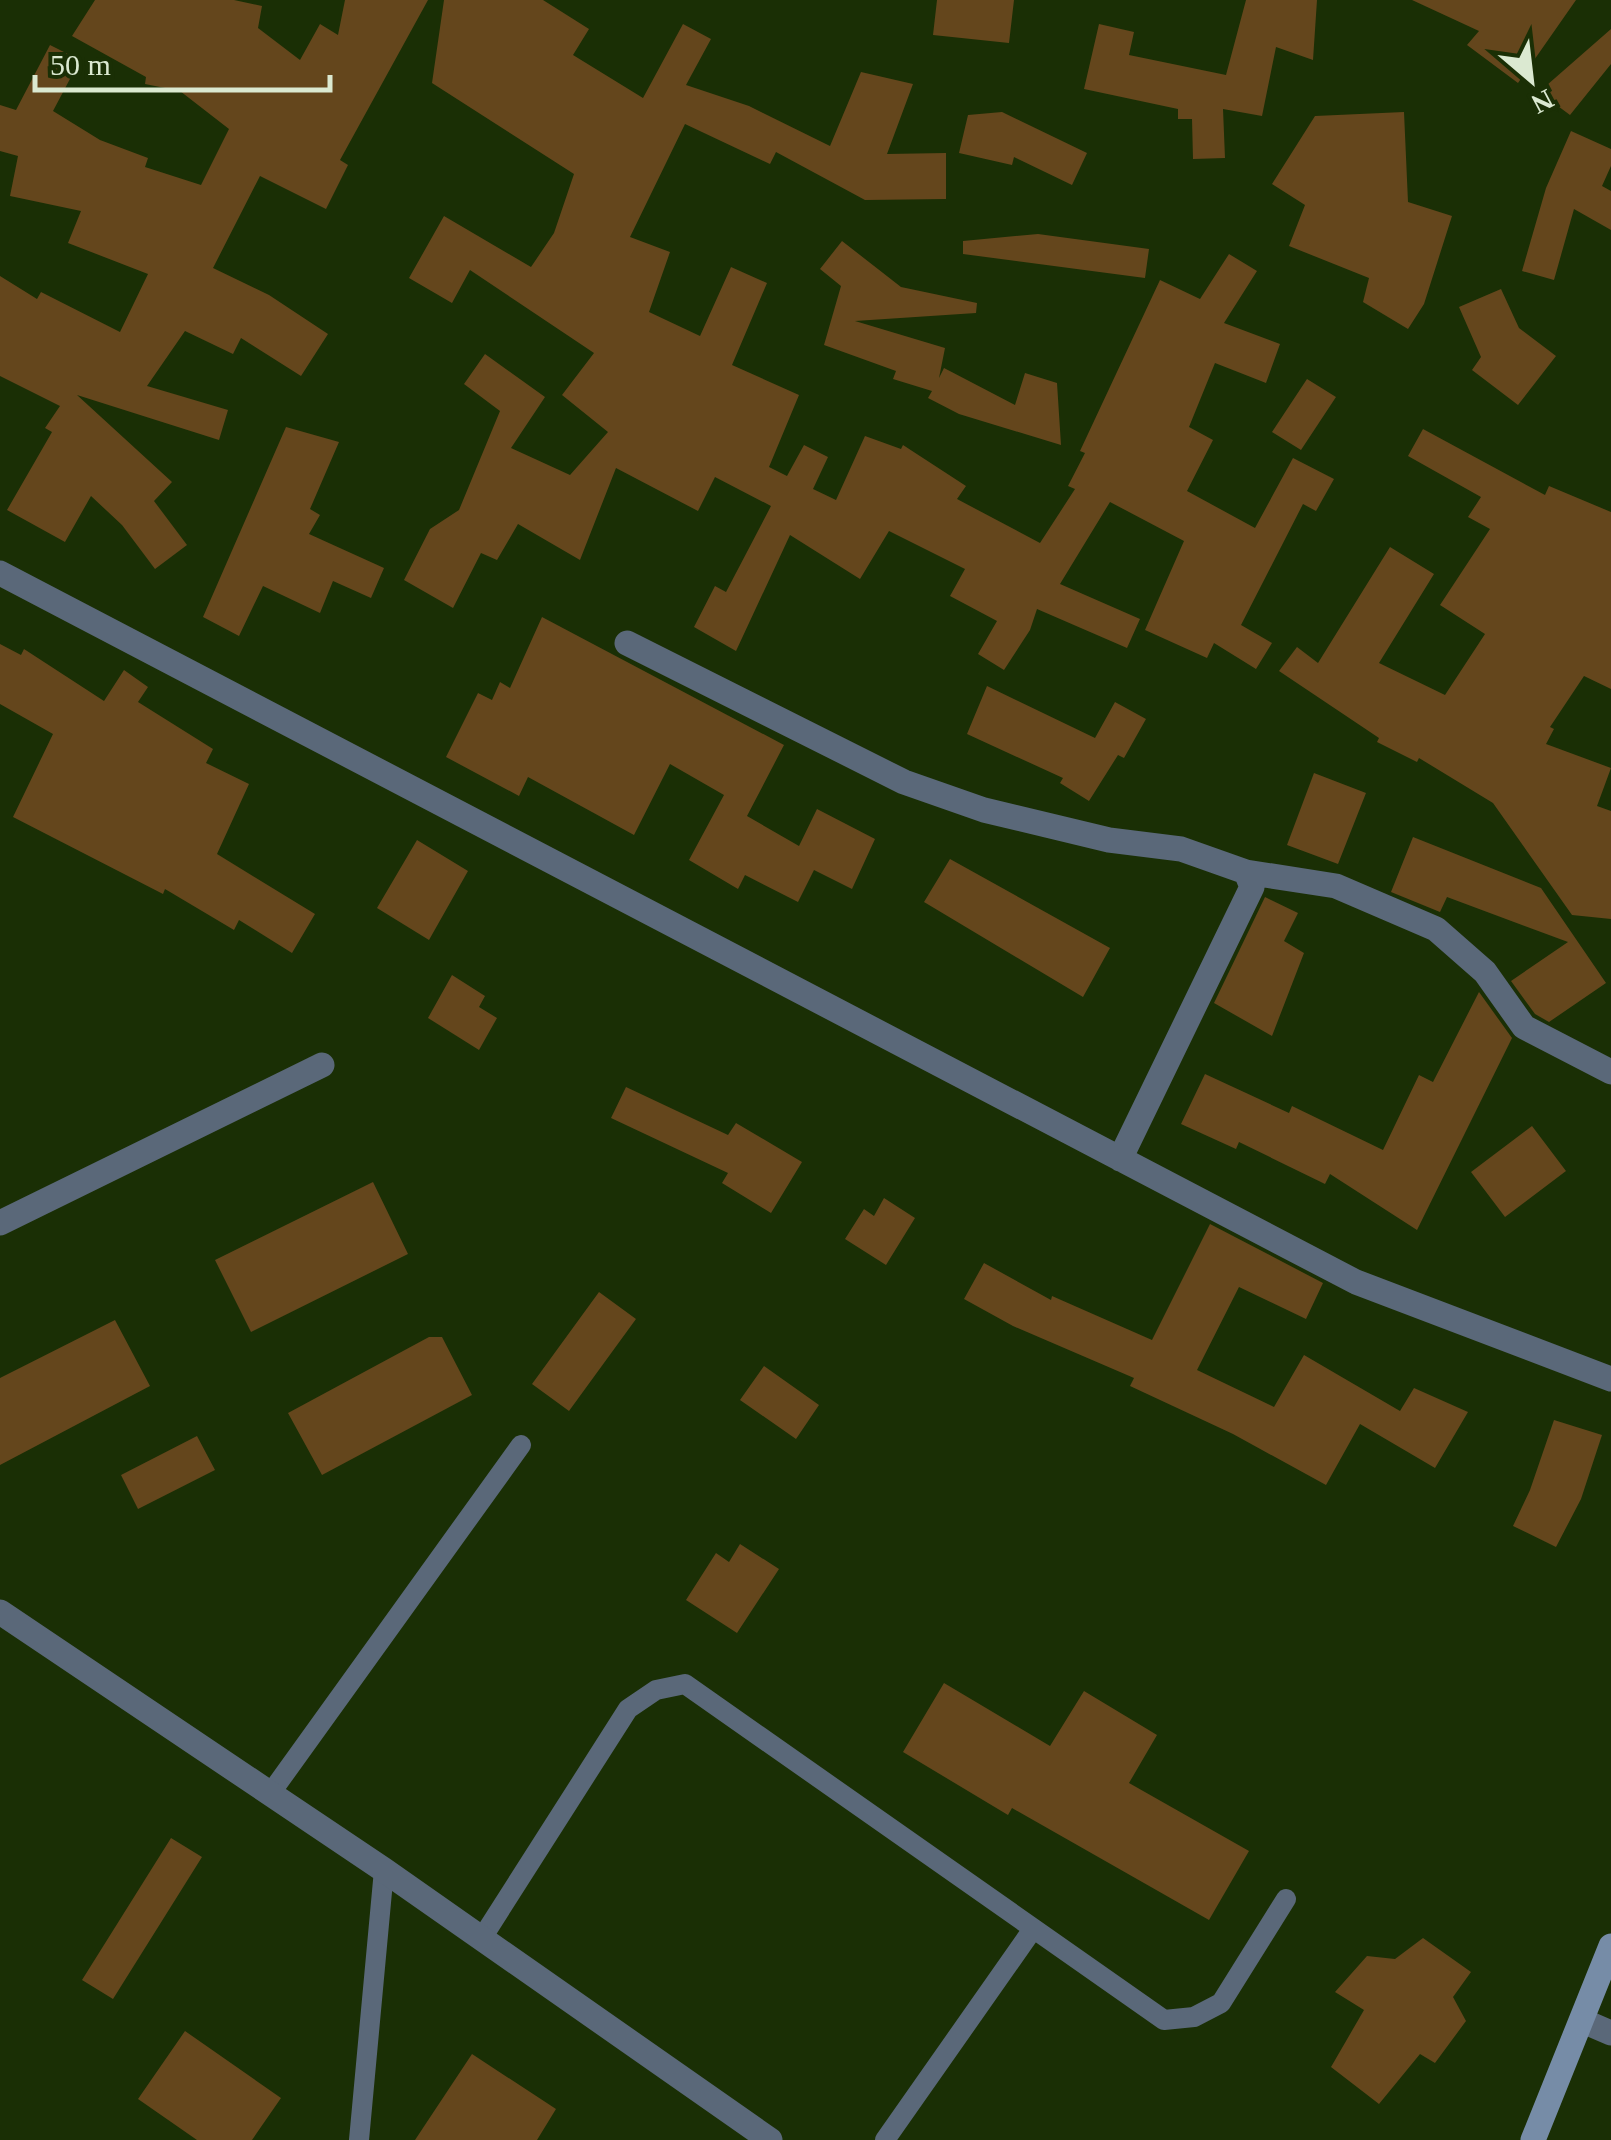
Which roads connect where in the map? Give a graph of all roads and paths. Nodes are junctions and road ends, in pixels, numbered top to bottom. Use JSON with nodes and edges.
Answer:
{"nodes":[{"id":1,"x":0,"y":573,"type":"edge"},
{"id":2,"x":627,"y":643,"type":"dead end"},
{"id":3,"x":1246,"y":872,"type":"junction"},
{"id":4,"x":322,"y":1065,"type":"dead end"},
{"id":5,"x":1611,"y":1072,"type":"edge"},
{"id":6,"x":1120,"y":1159,"type":"junction"},
{"id":7,"x":0,"y":1223,"type":"edge"},
{"id":8,"x":1611,"y":1379,"type":"edge"},
{"id":9,"x":521,"y":1445,"type":"dead end"},
{"id":10,"x":0,"y":1612,"type":"edge"},
{"id":11,"x":270,"y":1794,"type":"junction"},
{"id":12,"x":384,"y":1870,"type":"junction"},
{"id":13,"x":1286,"y":1900,"type":"dead end"},
{"id":14,"x":1032,"y":1929,"type":"junction"},
{"id":15,"x":482,"y":1938,"type":"junction"},
{"id":16,"x":1611,"y":1946,"type":"edge"},
{"id":17,"x":1582,"y":2020,"type":"junction"},
{"id":18,"x":1611,"y":2033,"type":"edge"},
{"id":19,"x":358,"y":2140,"type":"edge"},
{"id":20,"x":770,"y":2140,"type":"edge"},
{"id":21,"x":886,"y":2140,"type":"edge"},
{"id":22,"x":1534,"y":2140,"type":"edge"}],
"edges":[{"from":1,"to":6,"type":"street"},
{"from":2,"to":3,"type":"street"},
{"from":3,"to":5,"type":"street"},
{"from":3,"to":6,"type":"street"},
{"from":4,"to":7,"type":"street"},
{"from":6,"to":8,"type":"street"},
{"from":9,"to":11,"type":"lane"},
{"from":10,"to":11,"type":"street"},
{"from":11,"to":12,"type":"street"},
{"from":12,"to":15,"type":"street"},
{"from":12,"to":19,"type":"lane"},
{"from":13,"to":14,"type":"lane"},
{"from":14,"to":15,"type":"lane"},
{"from":14,"to":21,"type":"lane"},
{"from":15,"to":20,"type":"street"},
{"from":16,"to":17,"type":"street"},
{"from":17,"to":18,"type":"street"},
{"from":17,"to":22,"type":"street"}]}
